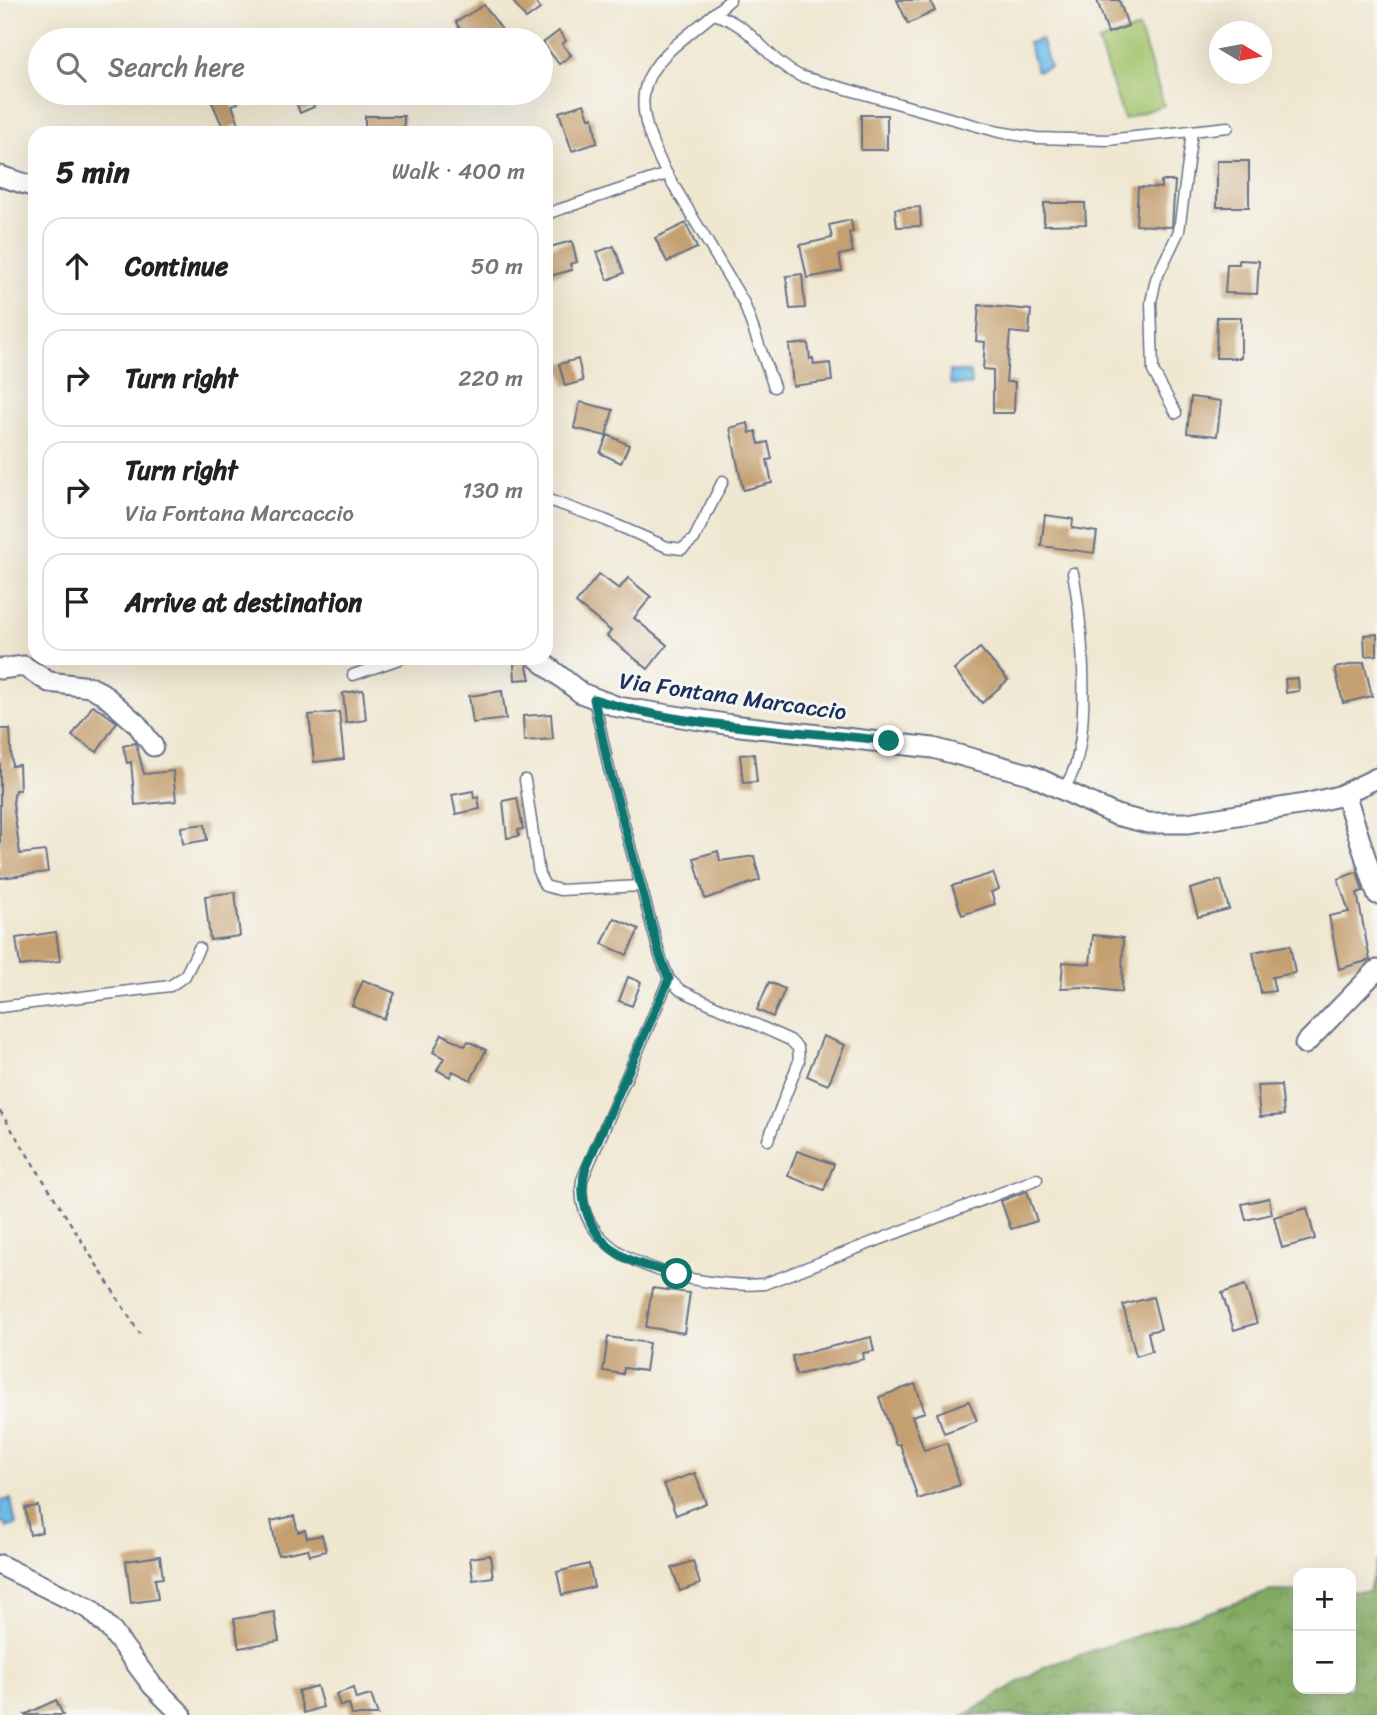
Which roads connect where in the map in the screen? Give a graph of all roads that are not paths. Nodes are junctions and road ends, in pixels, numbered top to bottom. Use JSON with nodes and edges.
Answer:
{"nodes":[{"id":1,"x":730,"y":0,"type":"edge"},
{"id":2,"x":713,"y":14,"type":"junction"},
{"id":3,"x":1228,"y":127,"type":"dead end"},
{"id":4,"x":1192,"y":132,"type":"junction"},
{"id":5,"x":667,"y":174,"type":"junction"},
{"id":6,"x":0,"y":176,"type":"edge"},
{"id":7,"x":28,"y":185,"type":"edge"},
{"id":8,"x":553,"y":212,"type":"edge"},
{"id":9,"x":774,"y":387,"type":"dead end"},
{"id":10,"x":1176,"y":413,"type":"dead end"},
{"id":11,"x":723,"y":481,"type":"dead end"},
{"id":12,"x":553,"y":501,"type":"edge"},
{"id":13,"x":1073,"y":573,"type":"dead end"},
{"id":14,"x":382,"y":665,"type":"edge"},
{"id":15,"x":545,"y":665,"type":"edge"},
{"id":16,"x":0,"y":669,"type":"edge"},
{"id":17,"x":353,"y":675,"type":"dead end"},
{"id":18,"x":594,"y":699,"type":"junction"},
{"id":19,"x":153,"y":746,"type":"dead end"},
{"id":20,"x":1377,"y":778,"type":"edge"},
{"id":21,"x":526,"y":780,"type":"dead end"},
{"id":22,"x":1063,"y":788,"type":"junction"},
{"id":23,"x":1345,"y":793,"type":"junction"},
{"id":24,"x":640,"y":886,"type":"junction"},
{"id":25,"x":1377,"y":894,"type":"edge"},
{"id":26,"x":199,"y":948,"type":"dead end"},
{"id":27,"x":1377,"y":970,"type":"edge"},
{"id":28,"x":669,"y":979,"type":"junction"},
{"id":29,"x":0,"y":1007,"type":"edge"},
{"id":30,"x":1305,"y":1044,"type":"dead end"},
{"id":31,"x":768,"y":1140,"type":"dead end"},
{"id":32,"x":1037,"y":1179,"type":"dead end"},
{"id":33,"x":0,"y":1565,"type":"edge"},
{"id":34,"x":182,"y":1715,"type":"edge"}],
"edges":[{"from":1,"to":2,"type":"lane"},
{"from":2,"to":4,"type":"lane"},
{"from":2,"to":5,"type":"lane"},
{"from":3,"to":4,"type":"lane"},
{"from":4,"to":10,"type":"lane"},
{"from":5,"to":8,"type":"lane"},
{"from":5,"to":9,"type":"lane"},
{"from":6,"to":7,"type":"street"},
{"from":11,"to":12,"type":"lane"},
{"from":13,"to":22,"type":"lane"},
{"from":14,"to":17,"type":"lane"},
{"from":15,"to":18,"type":"street","name":"Via Fontana Marcaccio"},
{"from":16,"to":19,"type":"street"},
{"from":18,"to":22,"type":"street","name":"Via Fontana Marcaccio"},
{"from":18,"to":24,"type":"lane"},
{"from":20,"to":23,"type":"street","name":"Via Fontana Marcaccio"},
{"from":21,"to":24,"type":"lane"},
{"from":22,"to":23,"type":"street","name":"Via Fontana Marcaccio"},
{"from":23,"to":25,"type":"street"},
{"from":24,"to":28,"type":"lane"},
{"from":26,"to":29,"type":"lane"},
{"from":27,"to":30,"type":"street"},
{"from":28,"to":31,"type":"lane"},
{"from":28,"to":32,"type":"lane"},
{"from":33,"to":34,"type":"street"}]}
